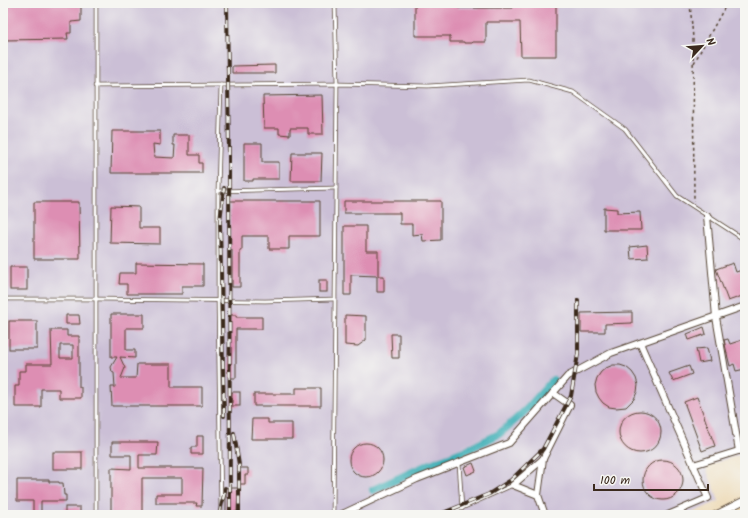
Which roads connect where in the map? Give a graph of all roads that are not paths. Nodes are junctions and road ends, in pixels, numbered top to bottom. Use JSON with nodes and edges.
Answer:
{"nodes":[{"id":1,"x":96,"y":3,"type":"edge"},
{"id":2,"x":335,"y":3,"type":"edge"},
{"id":3,"x":337,"y":84,"type":"junction"},
{"id":4,"x":221,"y":85,"type":"junction"},
{"id":5,"x":96,"y":86,"type":"junction"},
{"id":6,"x":336,"y":188,"type":"junction"},
{"id":7,"x":218,"y":191,"type":"junction"},
{"id":8,"x":707,"y":216,"type":"junction"},
{"id":9,"x":745,"y":240,"type":"edge"},
{"id":10,"x":96,"y":298,"type":"junction"},
{"id":11,"x":3,"y":299,"type":"edge"},
{"id":12,"x":218,"y":300,"type":"junction"},
{"id":13,"x":335,"y":300,"type":"junction"},
{"id":14,"x":745,"y":306,"type":"edge"},
{"id":15,"x":716,"y":316,"type":"junction"},
{"id":16,"x":640,"y":343,"type":"junction"},
{"id":17,"x":553,"y":393,"type":"junction"},
{"id":18,"x":742,"y":450,"type":"edge"},
{"id":19,"x":543,"y":459,"type":"junction"},
{"id":20,"x":458,"y":463,"type":"junction"},
{"id":21,"x":693,"y":465,"type":"junction"},
{"id":22,"x":513,"y":485,"type":"junction"},
{"id":23,"x":538,"y":495,"type":"junction"},
{"id":24,"x":745,"y":500,"type":"edge"},
{"id":25,"x":462,"y":509,"type":"junction"},
{"id":26,"x":96,"y":515,"type":"edge"},
{"id":27,"x":221,"y":515,"type":"edge"},
{"id":28,"x":333,"y":515,"type":"edge"},
{"id":29,"x":340,"y":515,"type":"edge"},
{"id":30,"x":447,"y":515,"type":"edge"},
{"id":31,"x":545,"y":515,"type":"edge"},
{"id":32,"x":668,"y":515,"type":"edge"},
{"id":33,"x":715,"y":515,"type":"edge"}],
"edges":[{"from":1,"to":5,"type":"lane"},
{"from":2,"to":3,"type":"lane"},
{"from":3,"to":4,"type":"lane"},
{"from":3,"to":6,"type":"lane"},
{"from":3,"to":8,"type":"lane"},
{"from":4,"to":5,"type":"lane"},
{"from":4,"to":7,"type":"lane"},
{"from":5,"to":10,"type":"lane"},
{"from":6,"to":7,"type":"lane"},
{"from":6,"to":13,"type":"lane"},
{"from":7,"to":12,"type":"lane"},
{"from":8,"to":9,"type":"lane"},
{"from":8,"to":15,"type":"street"},
{"from":10,"to":11,"type":"lane"},
{"from":10,"to":12,"type":"lane"},
{"from":10,"to":26,"type":"lane"},
{"from":12,"to":13,"type":"lane"},
{"from":12,"to":27,"type":"lane"},
{"from":13,"to":28,"type":"lane"},
{"from":14,"to":15,"type":"street"},
{"from":15,"to":16,"type":"street"},
{"from":15,"to":18,"type":"street"},
{"from":16,"to":17,"type":"street"},
{"from":16,"to":21,"type":"street"},
{"from":17,"to":19,"type":"street"},
{"from":17,"to":20,"type":"street"},
{"from":18,"to":21,"type":"street"},
{"from":19,"to":22,"type":"street"},
{"from":19,"to":23,"type":"street"},
{"from":20,"to":25,"type":"lane"},
{"from":20,"to":29,"type":"street"},
{"from":21,"to":32,"type":"street"},
{"from":22,"to":23,"type":"street"},
{"from":22,"to":25,"type":"lane"},
{"from":23,"to":31,"type":"street"},
{"from":24,"to":33,"type":"street"},
{"from":25,"to":30,"type":"lane"}]}
